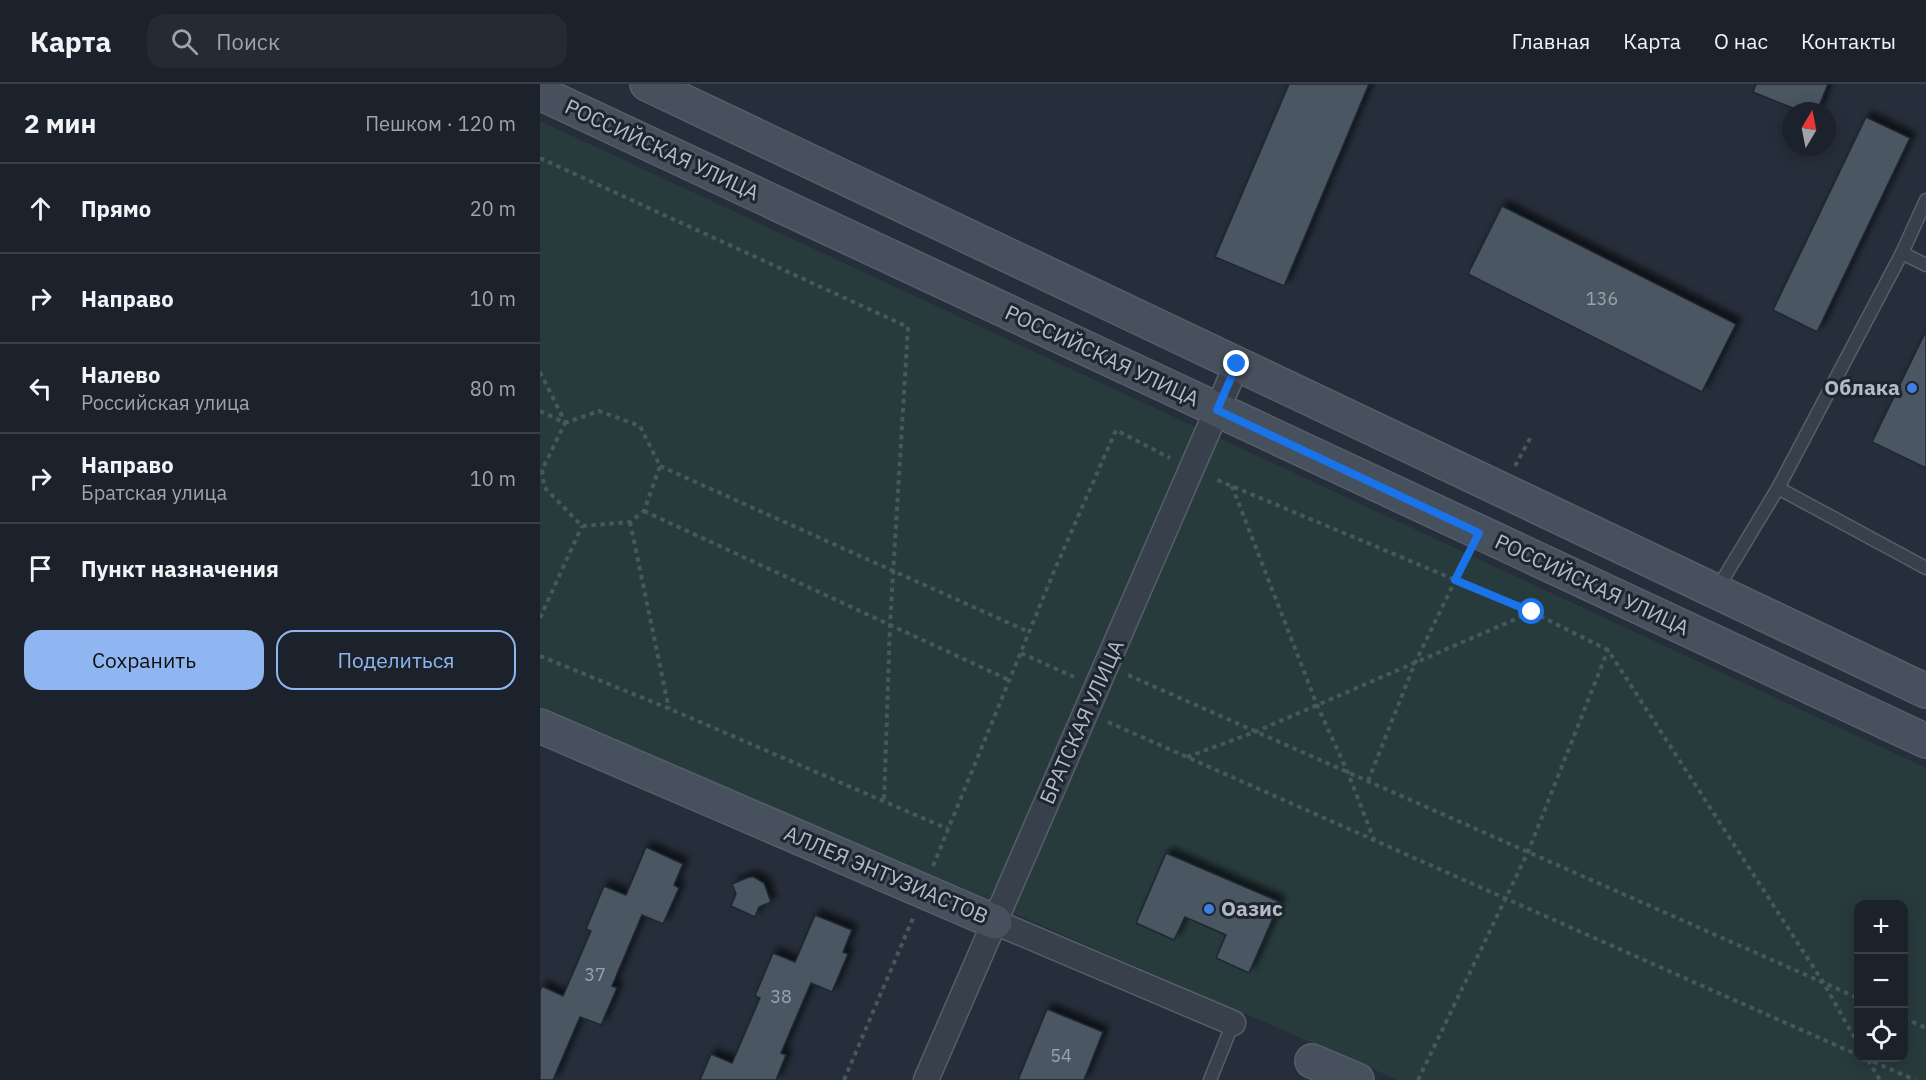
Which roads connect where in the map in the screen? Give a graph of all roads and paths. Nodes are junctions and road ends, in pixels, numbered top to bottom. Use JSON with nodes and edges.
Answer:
{"nodes":[{"id":1,"x":647,"y":84,"type":"edge"},
{"id":2,"x":540,"y":93,"type":"edge"},
{"id":3,"x":540,"y":158,"type":"edge"},
{"id":4,"x":1926,"y":200,"type":"edge"},
{"id":5,"x":1902,"y":253,"type":"junction"},
{"id":6,"x":1926,"y":265,"type":"edge"},
{"id":7,"x":1237,"y":364,"type":"junction"},
{"id":8,"x":540,"y":372,"type":"edge"},
{"id":9,"x":1217,"y":410,"type":"junction"},
{"id":10,"x":540,"y":411,"type":"edge"},
{"id":11,"x":565,"y":423,"type":"junction"},
{"id":12,"x":1532,"y":435,"type":"dead end"},
{"id":13,"x":660,"y":466,"type":"junction"},
{"id":14,"x":1192,"y":469,"type":"junction"},
{"id":15,"x":541,"y":470,"type":"edge"},
{"id":16,"x":1231,"y":486,"type":"junction"},
{"id":17,"x":542,"y":488,"type":"edge"},
{"id":18,"x":1779,"y":488,"type":"junction"},
{"id":19,"x":1502,"y":490,"type":"junction"},
{"id":20,"x":644,"y":511,"type":"junction"},
{"id":21,"x":630,"y":522,"type":"junction"},
{"id":22,"x":582,"y":526,"type":"junction"},
{"id":23,"x":1479,"y":533,"type":"junction"},
{"id":24,"x":1926,"y":568,"type":"edge"},
{"id":25,"x":894,"y":572,"type":"junction"},
{"id":26,"x":1455,"y":580,"type":"junction"},
{"id":27,"x":1715,"y":592,"type":"junction"},
{"id":28,"x":1532,"y":612,"type":"junction"},
{"id":29,"x":540,"y":618,"type":"edge"},
{"id":30,"x":890,"y":624,"type":"junction"},
{"id":31,"x":1029,"y":632,"type":"junction"},
{"id":32,"x":1608,"y":650,"type":"junction"},
{"id":33,"x":1021,"y":653,"type":"junction"},
{"id":34,"x":540,"y":656,"type":"edge"},
{"id":35,"x":1415,"y":663,"type":"junction"},
{"id":36,"x":1009,"y":680,"type":"junction"},
{"id":37,"x":1926,"y":691,"type":"edge"},
{"id":38,"x":1106,"y":692,"type":"junction"},
{"id":39,"x":1317,"y":705,"type":"junction"},
{"id":40,"x":670,"y":709,"type":"junction"},
{"id":41,"x":540,"y":726,"type":"edge"},
{"id":42,"x":1255,"y":732,"type":"junction"},
{"id":43,"x":1926,"y":741,"type":"edge"},
{"id":44,"x":1187,"y":757,"type":"junction"},
{"id":45,"x":1348,"y":773,"type":"junction"},
{"id":46,"x":1368,"y":782,"type":"junction"},
{"id":47,"x":884,"y":802,"type":"junction"},
{"id":48,"x":948,"y":829,"type":"junction"},
{"id":49,"x":1374,"y":840,"type":"junction"},
{"id":50,"x":1527,"y":852,"type":"junction"},
{"id":51,"x":923,"y":891,"type":"junction"},
{"id":52,"x":1504,"y":898,"type":"junction"},
{"id":53,"x":995,"y":922,"type":"junction"},
{"id":54,"x":1822,"y":982,"type":"junction"},
{"id":55,"x":1854,"y":996,"type":"edge"},
{"id":56,"x":1908,"y":1020,"type":"edge"},
{"id":57,"x":1233,"y":1023,"type":"joint"},
{"id":58,"x":1926,"y":1028,"type":"edge"},
{"id":59,"x":1854,"y":1037,"type":"edge"},
{"id":60,"x":1854,"y":1053,"type":"edge"},
{"id":61,"x":1312,"y":1061,"type":"dead end"},
{"id":62,"x":1869,"y":1062,"type":"edge"},
{"id":63,"x":1875,"y":1062,"type":"edge"},
{"id":64,"x":844,"y":1080,"type":"edge"},
{"id":65,"x":926,"y":1080,"type":"edge"},
{"id":66,"x":1210,"y":1080,"type":"edge"},
{"id":67,"x":1357,"y":1080,"type":"edge"},
{"id":68,"x":1418,"y":1080,"type":"edge"},
{"id":69,"x":1880,"y":1080,"type":"edge"},
{"id":70,"x":1915,"y":1080,"type":"edge"}],
"edges":[{"from":1,"to":7,"type":"main road"},
{"from":2,"to":9,"type":"main road","name":"РОССИЙСКАЯ УЛИЦА"},
{"from":3,"to":25,"type":"path"},
{"from":4,"to":5,"type":"lane"},
{"from":5,"to":6,"type":"lane"},
{"from":5,"to":18,"type":"lane"},
{"from":7,"to":9,"type":"street","name":"БРАТСКАЯ УЛИЦА"},
{"from":7,"to":19,"type":"main road"},
{"from":8,"to":11,"type":"path"},
{"from":9,"to":14,"type":"street","name":"БРАТСКАЯ УЛИЦА"},
{"from":9,"to":23,"type":"main road","name":"РОССИЙСКАЯ УЛИЦА"},
{"from":10,"to":11,"type":"path"},
{"from":11,"to":13,"type":"path"},
{"from":11,"to":15,"type":"path"},
{"from":12,"to":19,"type":"path"},
{"from":13,"to":20,"type":"path"},
{"from":13,"to":25,"type":"path"},
{"from":14,"to":16,"type":"path"},
{"from":14,"to":31,"type":"path"},
{"from":14,"to":38,"type":"street","name":"БРАТСКАЯ УЛИЦА"},
{"from":15,"to":17,"type":"path"},
{"from":16,"to":26,"type":"path"},
{"from":16,"to":39,"type":"path"},
{"from":17,"to":22,"type":"path"},
{"from":18,"to":24,"type":"lane"},
{"from":18,"to":27,"type":"lane"},
{"from":19,"to":27,"type":"main road"},
{"from":20,"to":21,"type":"path"},
{"from":20,"to":30,"type":"path"},
{"from":21,"to":22,"type":"path"},
{"from":21,"to":40,"type":"path"},
{"from":22,"to":29,"type":"path"},
{"from":23,"to":26,"type":"path"},
{"from":23,"to":43,"type":"main road","name":"РОССИЙСКАЯ УЛИЦА"},
{"from":25,"to":30,"type":"path"},
{"from":25,"to":31,"type":"path"},
{"from":26,"to":28,"type":"path"},
{"from":26,"to":35,"type":"path"},
{"from":27,"to":37,"type":"main road"},
{"from":28,"to":32,"type":"path"},
{"from":28,"to":35,"type":"path"},
{"from":30,"to":36,"type":"path"},
{"from":30,"to":47,"type":"path"},
{"from":31,"to":33,"type":"path"},
{"from":32,"to":50,"type":"path"},
{"from":32,"to":54,"type":"path"},
{"from":33,"to":36,"type":"path"},
{"from":33,"to":38,"type":"path"},
{"from":34,"to":40,"type":"path"},
{"from":35,"to":39,"type":"path"},
{"from":35,"to":46,"type":"path"},
{"from":36,"to":48,"type":"path"},
{"from":38,"to":42,"type":"path"},
{"from":38,"to":44,"type":"path"},
{"from":38,"to":53,"type":"street","name":"БРАТСКАЯ УЛИЦА"},
{"from":39,"to":42,"type":"path"},
{"from":39,"to":45,"type":"path"},
{"from":40,"to":47,"type":"path"},
{"from":41,"to":51,"type":"main road","name":"АЛЛЕЯ ЭНТУЗИАСТОВ"},
{"from":42,"to":44,"type":"path"},
{"from":42,"to":45,"type":"path"},
{"from":44,"to":49,"type":"path"},
{"from":45,"to":46,"type":"path"},
{"from":45,"to":49,"type":"path"},
{"from":46,"to":50,"type":"path"},
{"from":47,"to":48,"type":"path"},
{"from":48,"to":51,"type":"path"},
{"from":49,"to":52,"type":"path"},
{"from":50,"to":52,"type":"path"},
{"from":50,"to":54,"type":"path"},
{"from":51,"to":53,"type":"main road","name":"АЛЛЕЯ ЭНТУЗИАСТОВ"},
{"from":51,"to":64,"type":"path"},
{"from":52,"to":60,"type":"path"},
{"from":52,"to":68,"type":"path"},
{"from":53,"to":57,"type":"street","name":"АЛЛЕЯ ЭНТУЗИАСТОВ"},
{"from":53,"to":65,"type":"street","name":"БРАТСКАЯ УЛИЦА"},
{"from":54,"to":55,"type":"path"},
{"from":54,"to":59,"type":"path"},
{"from":56,"to":58,"type":"path"},
{"from":57,"to":66,"type":"lane"},
{"from":61,"to":67,"type":"main road"},
{"from":62,"to":69,"type":"path"},
{"from":63,"to":70,"type":"path"}]}
